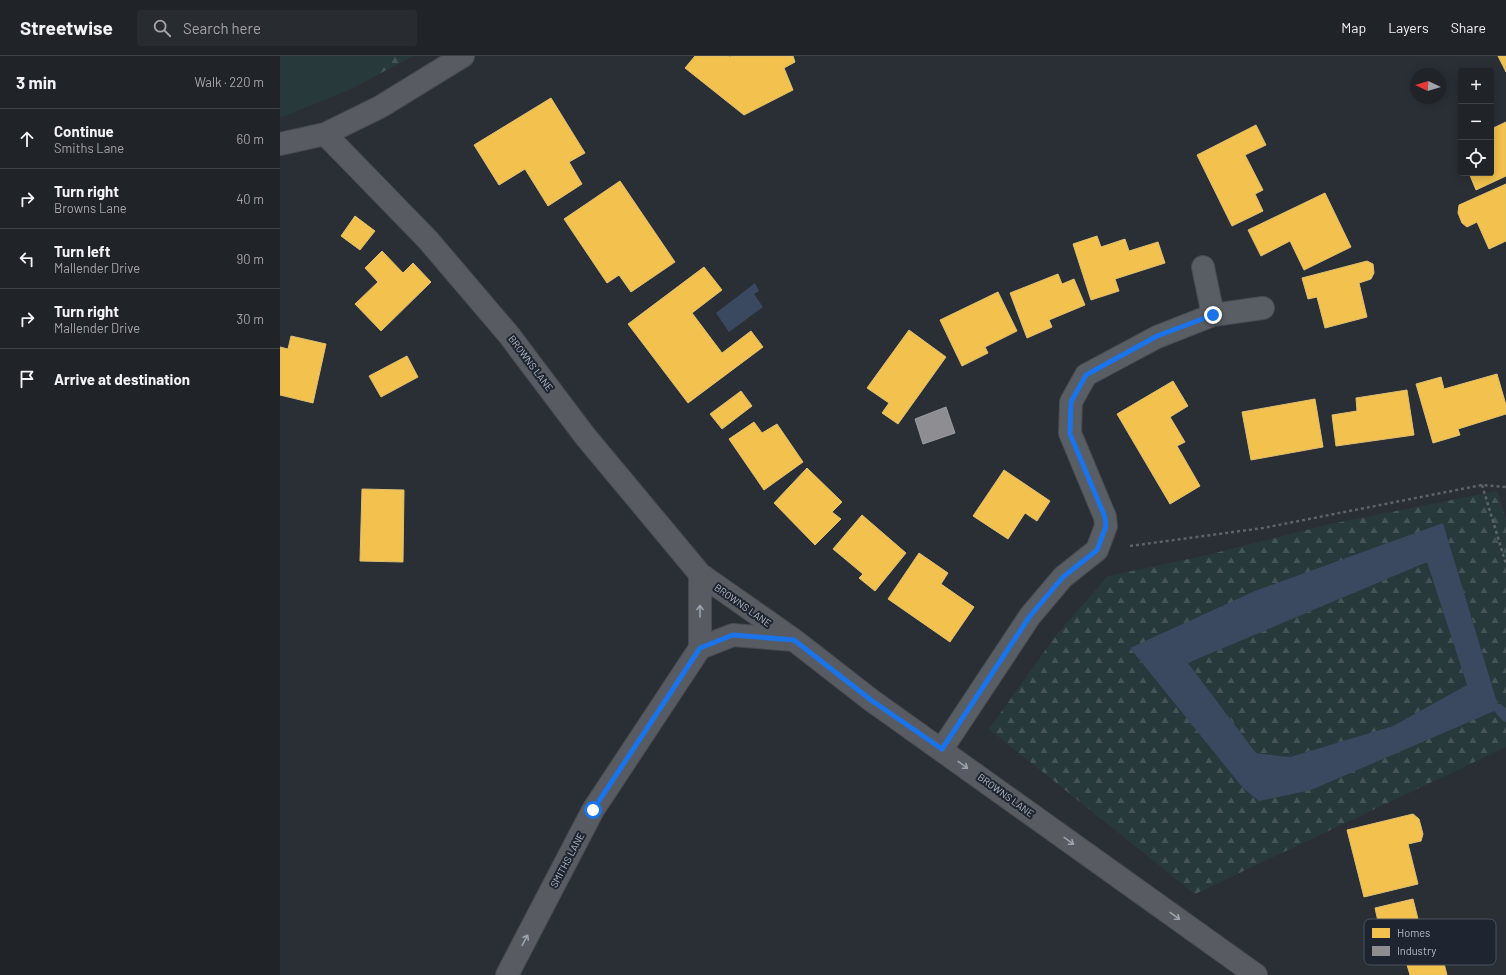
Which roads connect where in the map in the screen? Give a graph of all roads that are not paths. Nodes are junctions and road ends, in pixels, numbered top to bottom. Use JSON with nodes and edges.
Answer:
{"nodes":[{"id":1,"x":463,"y":56,"type":"edge"},
{"id":2,"x":325,"y":134,"type":"junction"},
{"id":3,"x":280,"y":144,"type":"edge"},
{"id":4,"x":1203,"y":267,"type":"dead end"},
{"id":5,"x":1263,"y":308,"type":"dead end"},
{"id":6,"x":1213,"y":315,"type":"junction"},
{"id":7,"x":700,"y":574,"type":"junction"},
{"id":8,"x":794,"y":640,"type":"junction"},
{"id":9,"x":700,"y":648,"type":"junction"},
{"id":10,"x":942,"y":749,"type":"junction"},
{"id":11,"x":507,"y":975,"type":"edge"},
{"id":12,"x":1256,"y":975,"type":"edge"}],
"edges":[{"from":1,"to":2,"type":"street"},
{"from":2,"to":3,"type":"street"},
{"from":2,"to":7,"type":"street","name":"BROWNS LANE"},
{"from":4,"to":6,"type":"street"},
{"from":5,"to":6,"type":"street"},
{"from":6,"to":10,"type":"street"},
{"from":7,"to":8,"type":"street","name":"BROWNS LANE"},
{"from":9,"to":7,"type":"street","one_way":true},
{"from":8,"to":9,"type":"street"},
{"from":8,"to":10,"type":"street","name":"BROWNS LANE"},
{"from":11,"to":9,"type":"street","name":"SMITHS LANE","one_way":true},
{"from":10,"to":12,"type":"street","name":"BROWNS LANE","one_way":true}]}
